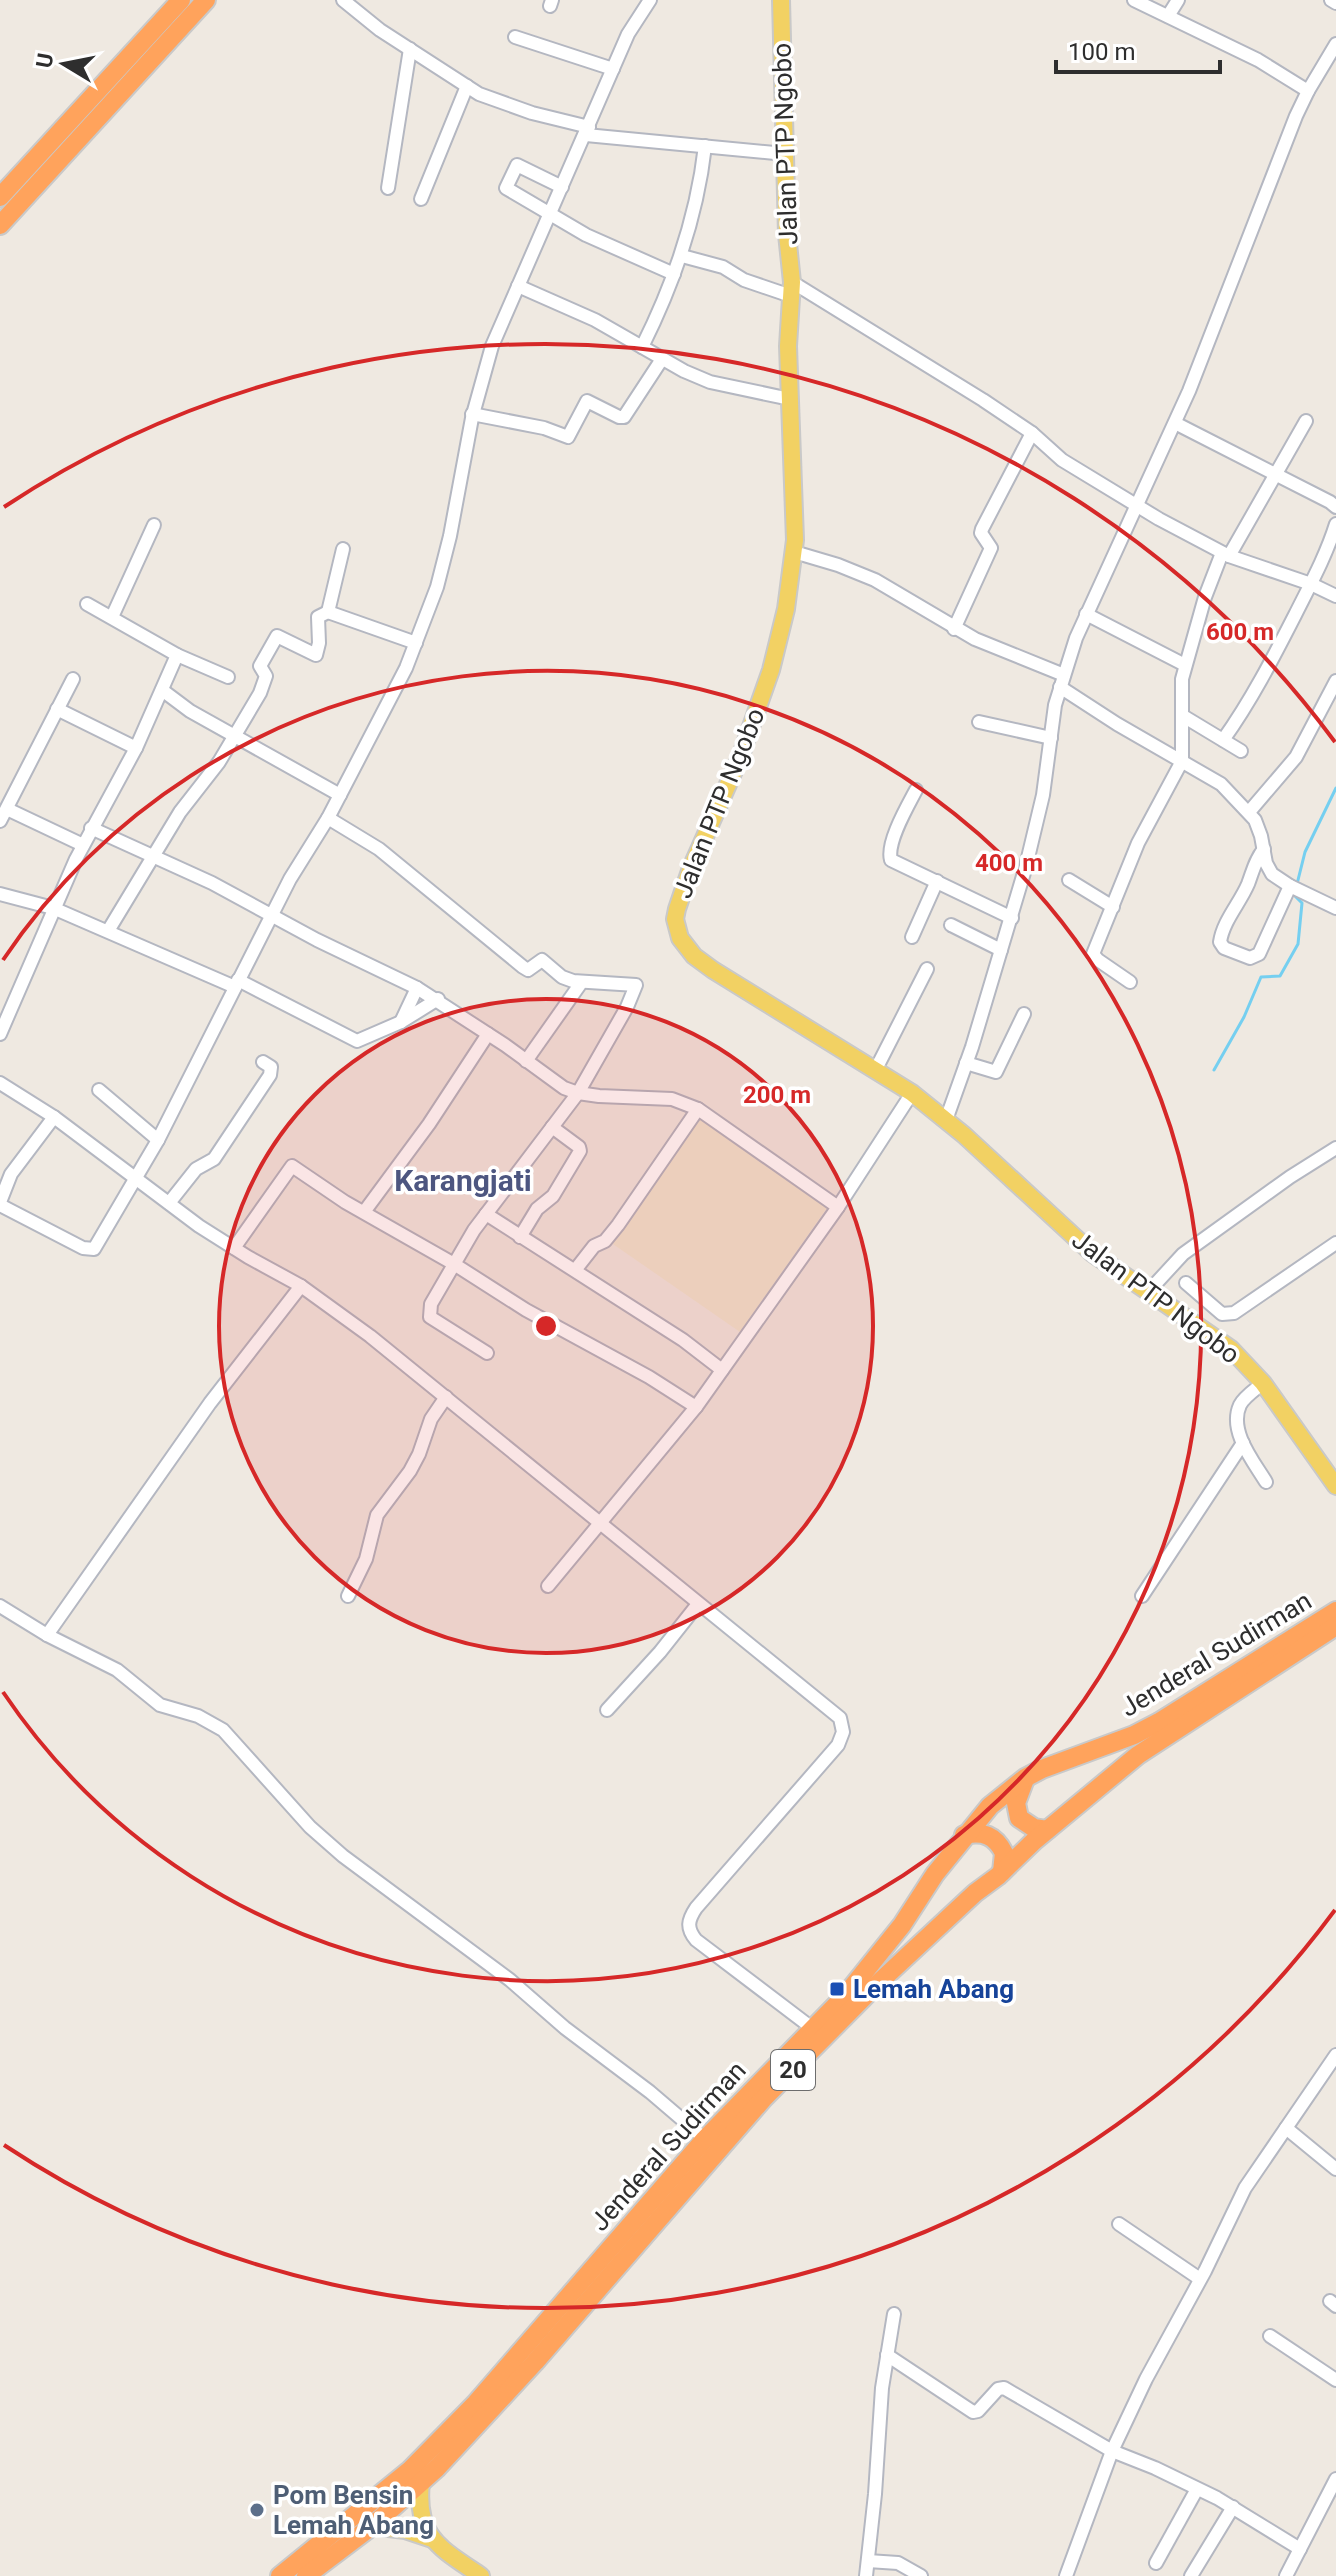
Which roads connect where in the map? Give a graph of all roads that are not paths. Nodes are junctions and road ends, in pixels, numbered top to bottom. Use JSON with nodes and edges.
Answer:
{"nodes":[{"id":1,"x":181,"y":0,"type":"edge"},
{"id":2,"x":206,"y":0,"type":"edge"},
{"id":3,"x":343,"y":0,"type":"edge"},
{"id":4,"x":650,"y":0,"type":"edge"},
{"id":5,"x":781,"y":0,"type":"edge"},
{"id":6,"x":1134,"y":0,"type":"edge"},
{"id":7,"x":1178,"y":0,"type":"edge"},
{"id":8,"x":1168,"y":16,"type":"junction"},
{"id":9,"x":515,"y":37,"type":"dead end"},
{"id":10,"x":1336,"y":44,"type":"edge"},
{"id":11,"x":410,"y":49,"type":"junction"},
{"id":12,"x":613,"y":69,"type":"junction"},
{"id":13,"x":467,"y":86,"type":"junction"},
{"id":14,"x":1308,"y":91,"type":"junction"},
{"id":15,"x":587,"y":131,"type":"junction"},
{"id":16,"x":705,"y":146,"type":"junction"},
{"id":17,"x":785,"y":154,"type":"junction"},
{"id":18,"x":562,"y":187,"type":"junction"},
{"id":19,"x":388,"y":188,"type":"dead end"},
{"id":20,"x":0,"y":197,"type":"edge"},
{"id":21,"x":421,"y":199,"type":"dead end"},
{"id":22,"x":550,"y":216,"type":"junction"},
{"id":23,"x":0,"y":225,"type":"edge"},
{"id":24,"x":682,"y":256,"type":"junction"},
{"id":25,"x":674,"y":274,"type":"junction"},
{"id":26,"x":518,"y":286,"type":"junction"},
{"id":27,"x":792,"y":289,"type":"junction"},
{"id":28,"x":642,"y":347,"type":"junction"},
{"id":29,"x":662,"y":359,"type":"junction"},
{"id":30,"x":790,"y":399,"type":"junction"},
{"id":31,"x":472,"y":414,"type":"junction"},
{"id":32,"x":1306,"y":421,"type":"dead end"},
{"id":33,"x":1175,"y":423,"type":"junction"},
{"id":34,"x":1032,"y":433,"type":"junction"},
{"id":35,"x":1276,"y":475,"type":"junction"},
{"id":36,"x":1138,"y":506,"type":"junction"},
{"id":37,"x":1336,"y":507,"type":"edge"},
{"id":38,"x":1336,"y":524,"type":"edge"},
{"id":39,"x":154,"y":525,"type":"dead end"},
{"id":40,"x":343,"y":549,"type":"dead end"},
{"id":41,"x":794,"y":552,"type":"junction"},
{"id":42,"x":1226,"y":554,"type":"junction"},
{"id":43,"x":1311,"y":584,"type":"junction"},
{"id":44,"x":1336,"y":596,"type":"edge"},
{"id":45,"x":87,"y":604,"type":"dead end"},
{"id":46,"x":328,"y":612,"type":"junction"},
{"id":47,"x":1086,"y":614,"type":"junction"},
{"id":48,"x":112,"y":617,"type":"junction"},
{"id":49,"x":954,"y":629,"type":"junction"},
{"id":50,"x":416,"y":643,"type":"junction"},
{"id":51,"x":177,"y":655,"type":"junction"},
{"id":52,"x":1185,"y":665,"type":"junction"},
{"id":53,"x":228,"y":677,"type":"dead end"},
{"id":54,"x":73,"y":679,"type":"dead end"},
{"id":55,"x":1062,"y":681,"type":"junction"},
{"id":56,"x":1336,"y":681,"type":"edge"},
{"id":57,"x":162,"y":690,"type":"junction"},
{"id":58,"x":57,"y":709,"type":"junction"},
{"id":59,"x":1183,"y":716,"type":"junction"},
{"id":60,"x":979,"y":722,"type":"dead end"},
{"id":61,"x":235,"y":735,"type":"junction"},
{"id":62,"x":1051,"y":738,"type":"junction"},
{"id":63,"x":1223,"y":740,"type":"junction"},
{"id":64,"x":136,"y":748,"type":"junction"},
{"id":65,"x":1241,"y":751,"type":"dead end"},
{"id":66,"x":1182,"y":761,"type":"junction"},
{"id":67,"x":0,"y":786,"type":"edge"},
{"id":68,"x":916,"y":790,"type":"dead end"},
{"id":69,"x":14,"y":793,"type":"junction"},
{"id":70,"x":340,"y":795,"type":"junction"},
{"id":71,"x":1249,"y":812,"type":"junction"},
{"id":72,"x":3,"y":815,"type":"edge"},
{"id":73,"x":328,"y":818,"type":"junction"},
{"id":74,"x":91,"y":828,"type":"junction"},
{"id":75,"x":83,"y":845,"type":"junction"},
{"id":76,"x":1264,"y":849,"type":"junction"},
{"id":77,"x":154,"y":857,"type":"junction"},
{"id":78,"x":1069,"y":880,"type":"dead end"},
{"id":79,"x":937,"y":881,"type":"junction"},
{"id":80,"x":1291,"y":886,"type":"junction"},
{"id":81,"x":0,"y":894,"type":"edge"},
{"id":82,"x":1113,"y":907,"type":"junction"},
{"id":83,"x":53,"y":908,"type":"junction"},
{"id":84,"x":1336,"y":908,"type":"edge"},
{"id":85,"x":270,"y":917,"type":"junction"},
{"id":86,"x":1012,"y":918,"type":"junction"},
{"id":87,"x":951,"y":925,"type":"dead end"},
{"id":88,"x":108,"y":931,"type":"junction"},
{"id":89,"x":912,"y":937,"type":"dead end"},
{"id":90,"x":1001,"y":950,"type":"junction"},
{"id":91,"x":927,"y":969,"type":"dead end"},
{"id":92,"x":1130,"y":982,"type":"dead end"},
{"id":93,"x":581,"y":983,"type":"junction"},
{"id":94,"x":237,"y":984,"type":"junction"},
{"id":95,"x":417,"y":988,"type":"junction"},
{"id":96,"x":438,"y":999,"type":"junction"},
{"id":97,"x":1024,"y":1014,"type":"dead end"},
{"id":98,"x":401,"y":1022,"type":"junction"},
{"id":99,"x":0,"y":1034,"type":"edge"},
{"id":100,"x":488,"y":1034,"type":"junction"},
{"id":101,"x":526,"y":1061,"type":"junction"},
{"id":102,"x":263,"y":1062,"type":"dead end"},
{"id":103,"x":966,"y":1063,"type":"junction"},
{"id":104,"x":876,"y":1069,"type":"junction"},
{"id":105,"x":0,"y":1083,"type":"edge"},
{"id":106,"x":99,"y":1090,"type":"dead end"},
{"id":107,"x":578,"y":1093,"type":"junction"},
{"id":108,"x":912,"y":1093,"type":"junction"},
{"id":109,"x":698,"y":1109,"type":"junction"},
{"id":110,"x":54,"y":1117,"type":"junction"},
{"id":111,"x":946,"y":1120,"type":"junction"},
{"id":112,"x":552,"y":1127,"type":"junction"},
{"id":113,"x":158,"y":1140,"type":"junction"},
{"id":114,"x":1336,"y":1148,"type":"edge"},
{"id":115,"x":137,"y":1178,"type":"junction"},
{"id":116,"x":0,"y":1203,"type":"edge"},
{"id":117,"x":169,"y":1203,"type":"junction"},
{"id":118,"x":838,"y":1207,"type":"junction"},
{"id":119,"x":364,"y":1212,"type":"junction"},
{"id":120,"x":486,"y":1214,"type":"junction"},
{"id":121,"x":520,"y":1237,"type":"junction"},
{"id":122,"x":1336,"y":1243,"type":"edge"},
{"id":123,"x":234,"y":1248,"type":"junction"},
{"id":124,"x":454,"y":1264,"type":"junction"},
{"id":125,"x":576,"y":1269,"type":"junction"},
{"id":126,"x":1186,"y":1283,"type":"dead end"},
{"id":127,"x":301,"y":1286,"type":"junction"},
{"id":128,"x":1148,"y":1292,"type":"junction"},
{"id":129,"x":487,"y":1353,"type":"dead end"},
{"id":130,"x":722,"y":1370,"type":"junction"},
{"id":131,"x":1263,"y":1383,"type":"junction"},
{"id":132,"x":446,"y":1397,"type":"junction"},
{"id":133,"x":696,"y":1407,"type":"junction"},
{"id":134,"x":1243,"y":1443,"type":"junction"},
{"id":135,"x":1266,"y":1482,"type":"dead end"},
{"id":136,"x":1336,"y":1486,"type":"edge"},
{"id":137,"x":602,"y":1523,"type":"junction"},
{"id":138,"x":548,"y":1586,"type":"dead end"},
{"id":139,"x":348,"y":1596,"type":"dead end"},
{"id":140,"x":1142,"y":1596,"type":"dead end"},
{"id":141,"x":698,"y":1604,"type":"junction"},
{"id":142,"x":0,"y":1606,"type":"edge"},
{"id":143,"x":1336,"y":1611,"type":"edge"},
{"id":144,"x":1336,"y":1626,"type":"edge"},
{"id":145,"x":47,"y":1635,"type":"junction"},
{"id":146,"x":607,"y":1710,"type":"dead end"},
{"id":147,"x":1025,"y":1778,"type":"junction"},
{"id":148,"x":1047,"y":1830,"type":"junction"},
{"id":149,"x":964,"y":1835,"type":"junction"},
{"id":150,"x":1002,"y":1872,"type":"junction"},
{"id":151,"x":812,"y":2028,"type":"junction"},
{"id":152,"x":1336,"y":2055,"type":"edge"},
{"id":153,"x":1286,"y":2128,"type":"junction"},
{"id":154,"x":705,"y":2139,"type":"junction"},
{"id":155,"x":1336,"y":2169,"type":"edge"},
{"id":156,"x":1119,"y":2224,"type":"dead end"},
{"id":157,"x":1200,"y":2279,"type":"junction"},
{"id":158,"x":894,"y":2314,"type":"dead end"},
{"id":159,"x":1270,"y":2336,"type":"dead end"},
{"id":160,"x":887,"y":2355,"type":"junction"},
{"id":161,"x":1336,"y":2380,"type":"edge"},
{"id":162,"x":1112,"y":2451,"type":"junction"},
{"id":163,"x":1336,"y":2479,"type":"edge"},
{"id":164,"x":421,"y":2482,"type":"junction"},
{"id":165,"x":1197,"y":2489,"type":"junction"},
{"id":166,"x":1233,"y":2507,"type":"junction"},
{"id":167,"x":372,"y":2526,"type":"junction"},
{"id":168,"x":432,"y":2539,"type":"junction"},
{"id":169,"x":1300,"y":2549,"type":"junction"},
{"id":170,"x":868,"y":2561,"type":"junction"},
{"id":171,"x":1156,"y":2563,"type":"dead end"},
{"id":172,"x":280,"y":2576,"type":"edge"},
{"id":173,"x":306,"y":2576,"type":"edge"},
{"id":174,"x":481,"y":2576,"type":"edge"},
{"id":175,"x":866,"y":2576,"type":"edge"},
{"id":176,"x":921,"y":2576,"type":"edge"},
{"id":177,"x":1066,"y":2576,"type":"edge"},
{"id":178,"x":1191,"y":2576,"type":"edge"},
{"id":179,"x":1286,"y":2576,"type":"edge"}],
"edges":[{"from":1,"to":20,"type":"highway"},
{"from":2,"to":23,"type":"highway"},
{"from":3,"to":11,"type":"street"},
{"from":4,"to":12,"type":"street"},
{"from":5,"to":17,"type":"main road","name":"Jalan PTP Ngobo"},
{"from":6,"to":8,"type":"street"},
{"from":7,"to":8,"type":"street"},
{"from":8,"to":14,"type":"street"},
{"from":9,"to":12,"type":"street"},
{"from":10,"to":14,"type":"street"},
{"from":11,"to":13,"type":"street"},
{"from":11,"to":19,"type":"street"},
{"from":12,"to":15,"type":"street"},
{"from":13,"to":15,"type":"street"},
{"from":13,"to":21,"type":"street"},
{"from":14,"to":33,"type":"street"},
{"from":15,"to":16,"type":"street"},
{"from":15,"to":18,"type":"street"},
{"from":16,"to":17,"type":"street"},
{"from":16,"to":24,"type":"street"},
{"from":17,"to":27,"type":"main road","name":"Jalan PTP Ngobo"},
{"from":18,"to":22,"type":"street"},
{"from":18,"to":22,"type":"street"},
{"from":22,"to":25,"type":"street"},
{"from":22,"to":26,"type":"street"},
{"from":24,"to":25,"type":"street"},
{"from":24,"to":27,"type":"street"},
{"from":25,"to":28,"type":"street"},
{"from":26,"to":28,"type":"street"},
{"from":26,"to":31,"type":"street"},
{"from":27,"to":30,"type":"main road","name":"Jalan PTP Ngobo"},
{"from":27,"to":34,"type":"street"},
{"from":28,"to":29,"type":"street"},
{"from":29,"to":30,"type":"street"},
{"from":29,"to":31,"type":"street"},
{"from":30,"to":41,"type":"main road","name":"Jalan PTP Ngobo"},
{"from":31,"to":50,"type":"street"},
{"from":32,"to":35,"type":"street"},
{"from":33,"to":35,"type":"street"},
{"from":33,"to":36,"type":"street"},
{"from":34,"to":36,"type":"street"},
{"from":34,"to":49,"type":"street"},
{"from":35,"to":37,"type":"street"},
{"from":35,"to":42,"type":"street"},
{"from":36,"to":42,"type":"street"},
{"from":36,"to":47,"type":"street"},
{"from":38,"to":43,"type":"street"},
{"from":39,"to":48,"type":"street"},
{"from":40,"to":46,"type":"street"},
{"from":41,"to":49,"type":"street"},
{"from":41,"to":104,"type":"main road","name":"Jalan PTP Ngobo"},
{"from":42,"to":43,"type":"street"},
{"from":42,"to":52,"type":"street"},
{"from":43,"to":44,"type":"street"},
{"from":43,"to":63,"type":"street"},
{"from":45,"to":48,"type":"street"},
{"from":46,"to":50,"type":"street"},
{"from":46,"to":61,"type":"street"},
{"from":47,"to":52,"type":"street"},
{"from":47,"to":55,"type":"street"},
{"from":48,"to":51,"type":"street"},
{"from":49,"to":55,"type":"street"},
{"from":50,"to":70,"type":"street"},
{"from":51,"to":53,"type":"street"},
{"from":51,"to":57,"type":"street"},
{"from":52,"to":59,"type":"street"},
{"from":54,"to":58,"type":"street"},
{"from":55,"to":62,"type":"street"},
{"from":55,"to":66,"type":"street"},
{"from":56,"to":71,"type":"street"},
{"from":57,"to":61,"type":"street"},
{"from":57,"to":64,"type":"street"},
{"from":58,"to":64,"type":"street"},
{"from":58,"to":69,"type":"street"},
{"from":59,"to":63,"type":"street"},
{"from":59,"to":66,"type":"street"},
{"from":60,"to":62,"type":"street"},
{"from":61,"to":70,"type":"street"},
{"from":61,"to":77,"type":"street"},
{"from":62,"to":86,"type":"street"},
{"from":63,"to":65,"type":"street"},
{"from":64,"to":74,"type":"street"},
{"from":66,"to":71,"type":"street"},
{"from":66,"to":82,"type":"street"},
{"from":67,"to":69,"type":"street"},
{"from":68,"to":79,"type":"street"},
{"from":69,"to":72,"type":"street"},
{"from":70,"to":73,"type":"street"},
{"from":71,"to":76,"type":"street"},
{"from":72,"to":75,"type":"street"},
{"from":73,"to":85,"type":"street"},
{"from":73,"to":93,"type":"street"},
{"from":74,"to":75,"type":"street"},
{"from":74,"to":77,"type":"street"},
{"from":75,"to":83,"type":"street"},
{"from":76,"to":80,"type":"street"},
{"from":76,"to":80,"type":"street"},
{"from":77,"to":85,"type":"street"},
{"from":77,"to":88,"type":"street"},
{"from":78,"to":82,"type":"street"},
{"from":79,"to":86,"type":"street"},
{"from":79,"to":89,"type":"street"},
{"from":80,"to":84,"type":"street"},
{"from":81,"to":83,"type":"street"},
{"from":82,"to":92,"type":"street"},
{"from":83,"to":88,"type":"street"},
{"from":83,"to":99,"type":"street"},
{"from":85,"to":94,"type":"street"},
{"from":85,"to":95,"type":"street"},
{"from":86,"to":90,"type":"street"},
{"from":87,"to":90,"type":"street"},
{"from":88,"to":94,"type":"street"},
{"from":90,"to":103,"type":"street"},
{"from":91,"to":104,"type":"street"},
{"from":93,"to":101,"type":"street"},
{"from":93,"to":107,"type":"street"},
{"from":94,"to":98,"type":"street"},
{"from":94,"to":113,"type":"street"},
{"from":95,"to":96,"type":"street"},
{"from":95,"to":98,"type":"street"},
{"from":96,"to":98,"type":"street"},
{"from":96,"to":100,"type":"street"},
{"from":97,"to":103,"type":"street"},
{"from":100,"to":101,"type":"street"},
{"from":100,"to":119,"type":"street"},
{"from":101,"to":107,"type":"street"},
{"from":102,"to":117,"type":"street"},
{"from":103,"to":111,"type":"street"},
{"from":104,"to":108,"type":"main road","name":"Jalan PTP Ngobo"},
{"from":105,"to":110,"type":"street"},
{"from":106,"to":113,"type":"street"},
{"from":107,"to":109,"type":"street"},
{"from":107,"to":112,"type":"street"},
{"from":108,"to":111,"type":"main road","name":"Jalan PTP Ngobo"},
{"from":108,"to":118,"type":"street"},
{"from":109,"to":118,"type":"street"},
{"from":109,"to":125,"type":"street"},
{"from":110,"to":115,"type":"street"},
{"from":110,"to":116,"type":"street"},
{"from":111,"to":128,"type":"main road","name":"Jalan PTP Ngobo"},
{"from":112,"to":120,"type":"street"},
{"from":112,"to":121,"type":"street"},
{"from":113,"to":115,"type":"street"},
{"from":114,"to":128,"type":"street"},
{"from":115,"to":116,"type":"street"},
{"from":115,"to":117,"type":"street"},
{"from":117,"to":123,"type":"street"},
{"from":118,"to":130,"type":"street"},
{"from":119,"to":123,"type":"street"},
{"from":119,"to":124,"type":"street"},
{"from":120,"to":121,"type":"street"},
{"from":120,"to":124,"type":"street"},
{"from":121,"to":125,"type":"street"},
{"from":122,"to":126,"type":"street"},
{"from":123,"to":127,"type":"street"},
{"from":124,"to":129,"type":"street"},
{"from":124,"to":133,"type":"street"},
{"from":125,"to":130,"type":"street"},
{"from":127,"to":132,"type":"street"},
{"from":127,"to":145,"type":"street"},
{"from":128,"to":131,"type":"main road","name":"Jalan PTP Ngobo"},
{"from":130,"to":133,"type":"street"},
{"from":131,"to":134,"type":"street"},
{"from":131,"to":136,"type":"main road","name":"Jalan PTP Ngobo"},
{"from":132,"to":137,"type":"street"},
{"from":132,"to":139,"type":"street"},
{"from":133,"to":137,"type":"street"},
{"from":134,"to":135,"type":"street"},
{"from":134,"to":140,"type":"street"},
{"from":137,"to":138,"type":"street"},
{"from":137,"to":141,"type":"street"},
{"from":141,"to":146,"type":"street"},
{"from":141,"to":151,"type":"street"},
{"from":142,"to":145,"type":"street"},
{"from":143,"to":147,"type":"highway","name":"Jenderal Sudirman","number":"20"},
{"from":144,"to":148,"type":"highway","name":"Jenderal Sudirman","number":"20"},
{"from":145,"to":154,"type":"street"},
{"from":147,"to":148,"type":"highway"},
{"from":147,"to":149,"type":"highway","name":"Jenderal Sudirman","number":"20"},
{"from":148,"to":150,"type":"highway","name":"Jenderal Sudirman","number":"20"},
{"from":149,"to":150,"type":"highway"},
{"from":149,"to":151,"type":"highway","name":"Jenderal Sudirman","number":"20"},
{"from":150,"to":164,"type":"highway","name":"Jenderal Sudirman","number":"20"},
{"from":151,"to":154,"type":"highway","name":"Jenderal Sudirman","number":"20"},
{"from":152,"to":153,"type":"street"},
{"from":153,"to":155,"type":"street"},
{"from":153,"to":157,"type":"street"},
{"from":154,"to":172,"type":"highway","name":"Jenderal Sudirman","number":"20"},
{"from":156,"to":157,"type":"street"},
{"from":157,"to":162,"type":"street"},
{"from":158,"to":160,"type":"street"},
{"from":159,"to":161,"type":"street"},
{"from":160,"to":162,"type":"street"},
{"from":160,"to":170,"type":"street"},
{"from":162,"to":165,"type":"street"},
{"from":162,"to":177,"type":"street"},
{"from":163,"to":169,"type":"street"},
{"from":164,"to":167,"type":"highway","name":"Jenderal Sudirman","number":"20"},
{"from":164,"to":168,"type":"main road"},
{"from":165,"to":166,"type":"street"},
{"from":165,"to":171,"type":"street"},
{"from":166,"to":169,"type":"street"},
{"from":166,"to":178,"type":"street"},
{"from":167,"to":168,"type":"main road"},
{"from":167,"to":173,"type":"highway","name":"Jenderal Sudirman","number":"20"},
{"from":168,"to":174,"type":"main road"},
{"from":169,"to":179,"type":"street"},
{"from":170,"to":175,"type":"street"},
{"from":170,"to":176,"type":"street"}]}
